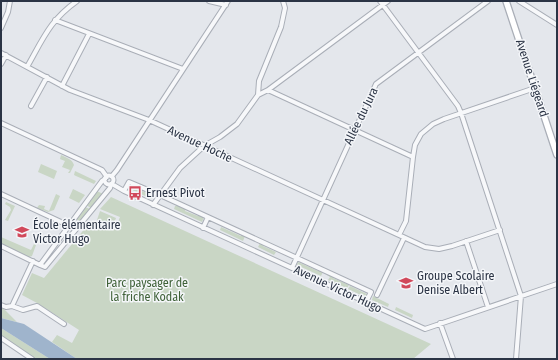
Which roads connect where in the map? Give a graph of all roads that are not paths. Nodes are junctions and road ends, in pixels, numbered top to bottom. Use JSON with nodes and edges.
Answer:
{"nodes":[{"id":1,"x":10,"y":1,"type":"edge"},
{"id":2,"x":77,"y":1,"type":"edge"},
{"id":3,"x":209,"y":1,"type":"edge"},
{"id":4,"x":388,"y":1,"type":"edge"},
{"id":5,"x":488,"y":1,"type":"edge"},
{"id":6,"x":506,"y":1,"type":"edge"},
{"id":7,"x":519,"y":1,"type":"edge"},
{"id":8,"x":285,"y":2,"type":"edge"},
{"id":9,"x":227,"y":3,"type":"edge"},
{"id":10,"x":382,"y":3,"type":"edge"},
{"id":11,"x":55,"y":20,"type":"junction"},
{"id":12,"x":557,"y":24,"type":"edge"},
{"id":13,"x":1,"y":28,"type":"edge"},
{"id":14,"x":89,"y":34,"type":"junction"},
{"id":15,"x":419,"y":52,"type":"junction"},
{"id":16,"x":1,"y":53,"type":"edge"},
{"id":17,"x":6,"y":55,"type":"junction"},
{"id":18,"x":1,"y":64,"type":"edge"},
{"id":19,"x":27,"y":67,"type":"junction"},
{"id":20,"x":183,"y":69,"type":"junction"},
{"id":21,"x":47,"y":77,"type":"junction"},
{"id":22,"x":62,"y":86,"type":"junction"},
{"id":23,"x":535,"y":88,"type":"junction"},
{"id":24,"x":268,"y":90,"type":"junction"},
{"id":25,"x":258,"y":95,"type":"junction"},
{"id":26,"x":31,"y":106,"type":"dead end"},
{"id":27,"x":461,"y":113,"type":"junction"},
{"id":28,"x":149,"y":120,"type":"junction"},
{"id":29,"x":1,"y":123,"type":"edge"},
{"id":30,"x":354,"y":130,"type":"junction"},
{"id":31,"x":204,"y":146,"type":"junction"},
{"id":32,"x":557,"y":155,"type":"edge"},
{"id":33,"x":413,"y":157,"type":"junction"},
{"id":34,"x":108,"y":177,"type":"junction"},
{"id":35,"x":111,"y":184,"type":"junction"},
{"id":36,"x":124,"y":191,"type":"junction"},
{"id":37,"x":1,"y":194,"type":"edge"},
{"id":38,"x":160,"y":195,"type":"junction"},
{"id":39,"x":322,"y":200,"type":"junction"},
{"id":40,"x":153,"y":205,"type":"junction"},
{"id":41,"x":208,"y":217,"type":"junction"},
{"id":42,"x":69,"y":226,"type":"junction"},
{"id":43,"x":203,"y":228,"type":"junction"},
{"id":44,"x":76,"y":229,"type":"junction"},
{"id":45,"x":500,"y":230,"type":"junction"},
{"id":46,"x":399,"y":235,"type":"junction"},
{"id":47,"x":404,"y":238,"type":"junction"},
{"id":48,"x":466,"y":241,"type":"junction"},
{"id":49,"x":1,"y":246,"type":"edge"},
{"id":50,"x":296,"y":258,"type":"junction"},
{"id":51,"x":33,"y":261,"type":"junction"},
{"id":52,"x":40,"y":265,"type":"junction"},
{"id":53,"x":292,"y":268,"type":"junction"},
{"id":54,"x":557,"y":284,"type":"edge"},
{"id":55,"x":377,"y":295,"type":"dead end"},
{"id":56,"x":521,"y":296,"type":"junction"},
{"id":57,"x":366,"y":302,"type":"junction"},
{"id":58,"x":1,"y":305,"type":"edge"},
{"id":59,"x":12,"y":306,"type":"junction"},
{"id":60,"x":488,"y":307,"type":"junction"},
{"id":61,"x":440,"y":323,"type":"junction"},
{"id":62,"x":64,"y":324,"type":"dead end"},
{"id":63,"x":1,"y":338,"type":"edge"},
{"id":64,"x":32,"y":359,"type":"edge"},
{"id":65,"x":453,"y":359,"type":"edge"},
{"id":66,"x":516,"y":359,"type":"edge"}],
"edges":[{"from":1,"to":13,"type":"street"},
{"from":2,"to":11,"type":"street"},
{"from":3,"to":9,"type":"street"},
{"from":4,"to":10,"type":"street"},
{"from":5,"to":15,"type":"street","name":"Allée du Jura"},
{"from":6,"to":23,"type":"street","name":"Avenue Liégeard"},
{"from":7,"to":12,"type":"street"},
{"from":8,"to":25,"type":"street"},
{"from":9,"to":20,"type":"street"},
{"from":10,"to":15,"type":"street"},
{"from":10,"to":24,"type":"street"},
{"from":11,"to":14,"type":"street"},
{"from":11,"to":19,"type":"street"},
{"from":14,"to":20,"type":"street"},
{"from":14,"to":22,"type":"street"},
{"from":15,"to":27,"type":"street"},
{"from":15,"to":30,"type":"street","name":"Allée du Jura"},
{"from":16,"to":17,"type":"street","name":"Avenue Hoche"},
{"from":17,"to":18,"type":"street"},
{"from":17,"to":19,"type":"street","name":"Avenue Hoche"},
{"from":19,"to":21,"type":"street","name":"Avenue Hoche"},
{"from":20,"to":28,"type":"street"},
{"from":21,"to":22,"type":"street","name":"Avenue Hoche"},
{"from":21,"to":26,"type":"street"},
{"from":22,"to":28,"type":"street","name":"Avenue Hoche"},
{"from":23,"to":27,"type":"street"},
{"from":23,"to":32,"type":"street","name":"Avenue Liégeard"},
{"from":24,"to":25,"type":"street"},
{"from":24,"to":30,"type":"street"},
{"from":25,"to":31,"type":"street"},
{"from":27,"to":33,"type":"street"},
{"from":27,"to":45,"type":"street"},
{"from":28,"to":31,"type":"street","name":"Avenue Hoche"},
{"from":28,"to":34,"type":"street"},
{"from":29,"to":34,"type":"street"},
{"from":30,"to":33,"type":"street"},
{"from":30,"to":39,"type":"street","name":"Allée du Jura"},
{"from":31,"to":38,"type":"street"},
{"from":31,"to":39,"type":"street","name":"Avenue Hoche"},
{"from":33,"to":46,"type":"street"},
{"from":34,"to":35,"type":"street","name":"Avenue Victor Hugo"},
{"from":34,"to":35,"type":"street"},
{"from":34,"to":42,"type":"street"},
{"from":35,"to":36,"type":"street","name":"Avenue Victor Hugo"},
{"from":35,"to":44,"type":"street"},
{"from":36,"to":38,"type":"street","name":"Avenue Victor Hugo"},
{"from":36,"to":40,"type":"street","name":"Avenue Victor Hugo"},
{"from":37,"to":42,"type":"street"},
{"from":38,"to":40,"type":"street"},
{"from":38,"to":41,"type":"street","name":"Avenue Victor Hugo"},
{"from":39,"to":46,"type":"street","name":"Avenue Hoche"},
{"from":39,"to":50,"type":"street","name":"Allée du Jura"},
{"from":40,"to":43,"type":"street","name":"Avenue Victor Hugo"},
{"from":41,"to":43,"type":"street"},
{"from":41,"to":50,"type":"street","name":"Avenue Victor Hugo"},
{"from":42,"to":44,"type":"street"},
{"from":42,"to":52,"type":"street"},
{"from":43,"to":53,"type":"street","name":"Avenue Victor Hugo"},
{"from":44,"to":52,"type":"street"},
{"from":45,"to":48,"type":"street","name":"Avenue Hoche"},
{"from":45,"to":56,"type":"street"},
{"from":46,"to":47,"type":"street","name":"Avenue Hoche"},
{"from":47,"to":48,"type":"street","name":"Avenue Hoche"},
{"from":47,"to":55,"type":"street"},
{"from":48,"to":60,"type":"street"},
{"from":49,"to":51,"type":"street"},
{"from":50,"to":53,"type":"street","name":"Allée du Jura"},
{"from":50,"to":57,"type":"street","name":"Avenue Victor Hugo"},
{"from":51,"to":52,"type":"street"},
{"from":51,"to":59,"type":"street"},
{"from":53,"to":57,"type":"street","name":"Avenue Victor Hugo"},
{"from":54,"to":56,"type":"street","name":"Avenue Victor Hugo"},
{"from":56,"to":60,"type":"street","name":"Avenue Victor Hugo"},
{"from":56,"to":66,"type":"street"},
{"from":57,"to":61,"type":"street","name":"Avenue Victor Hugo"},
{"from":58,"to":59,"type":"street"},
{"from":59,"to":62,"type":"street"},
{"from":60,"to":61,"type":"street","name":"Avenue Victor Hugo"},
{"from":61,"to":65,"type":"street"},
{"from":63,"to":64,"type":"street"}]}
